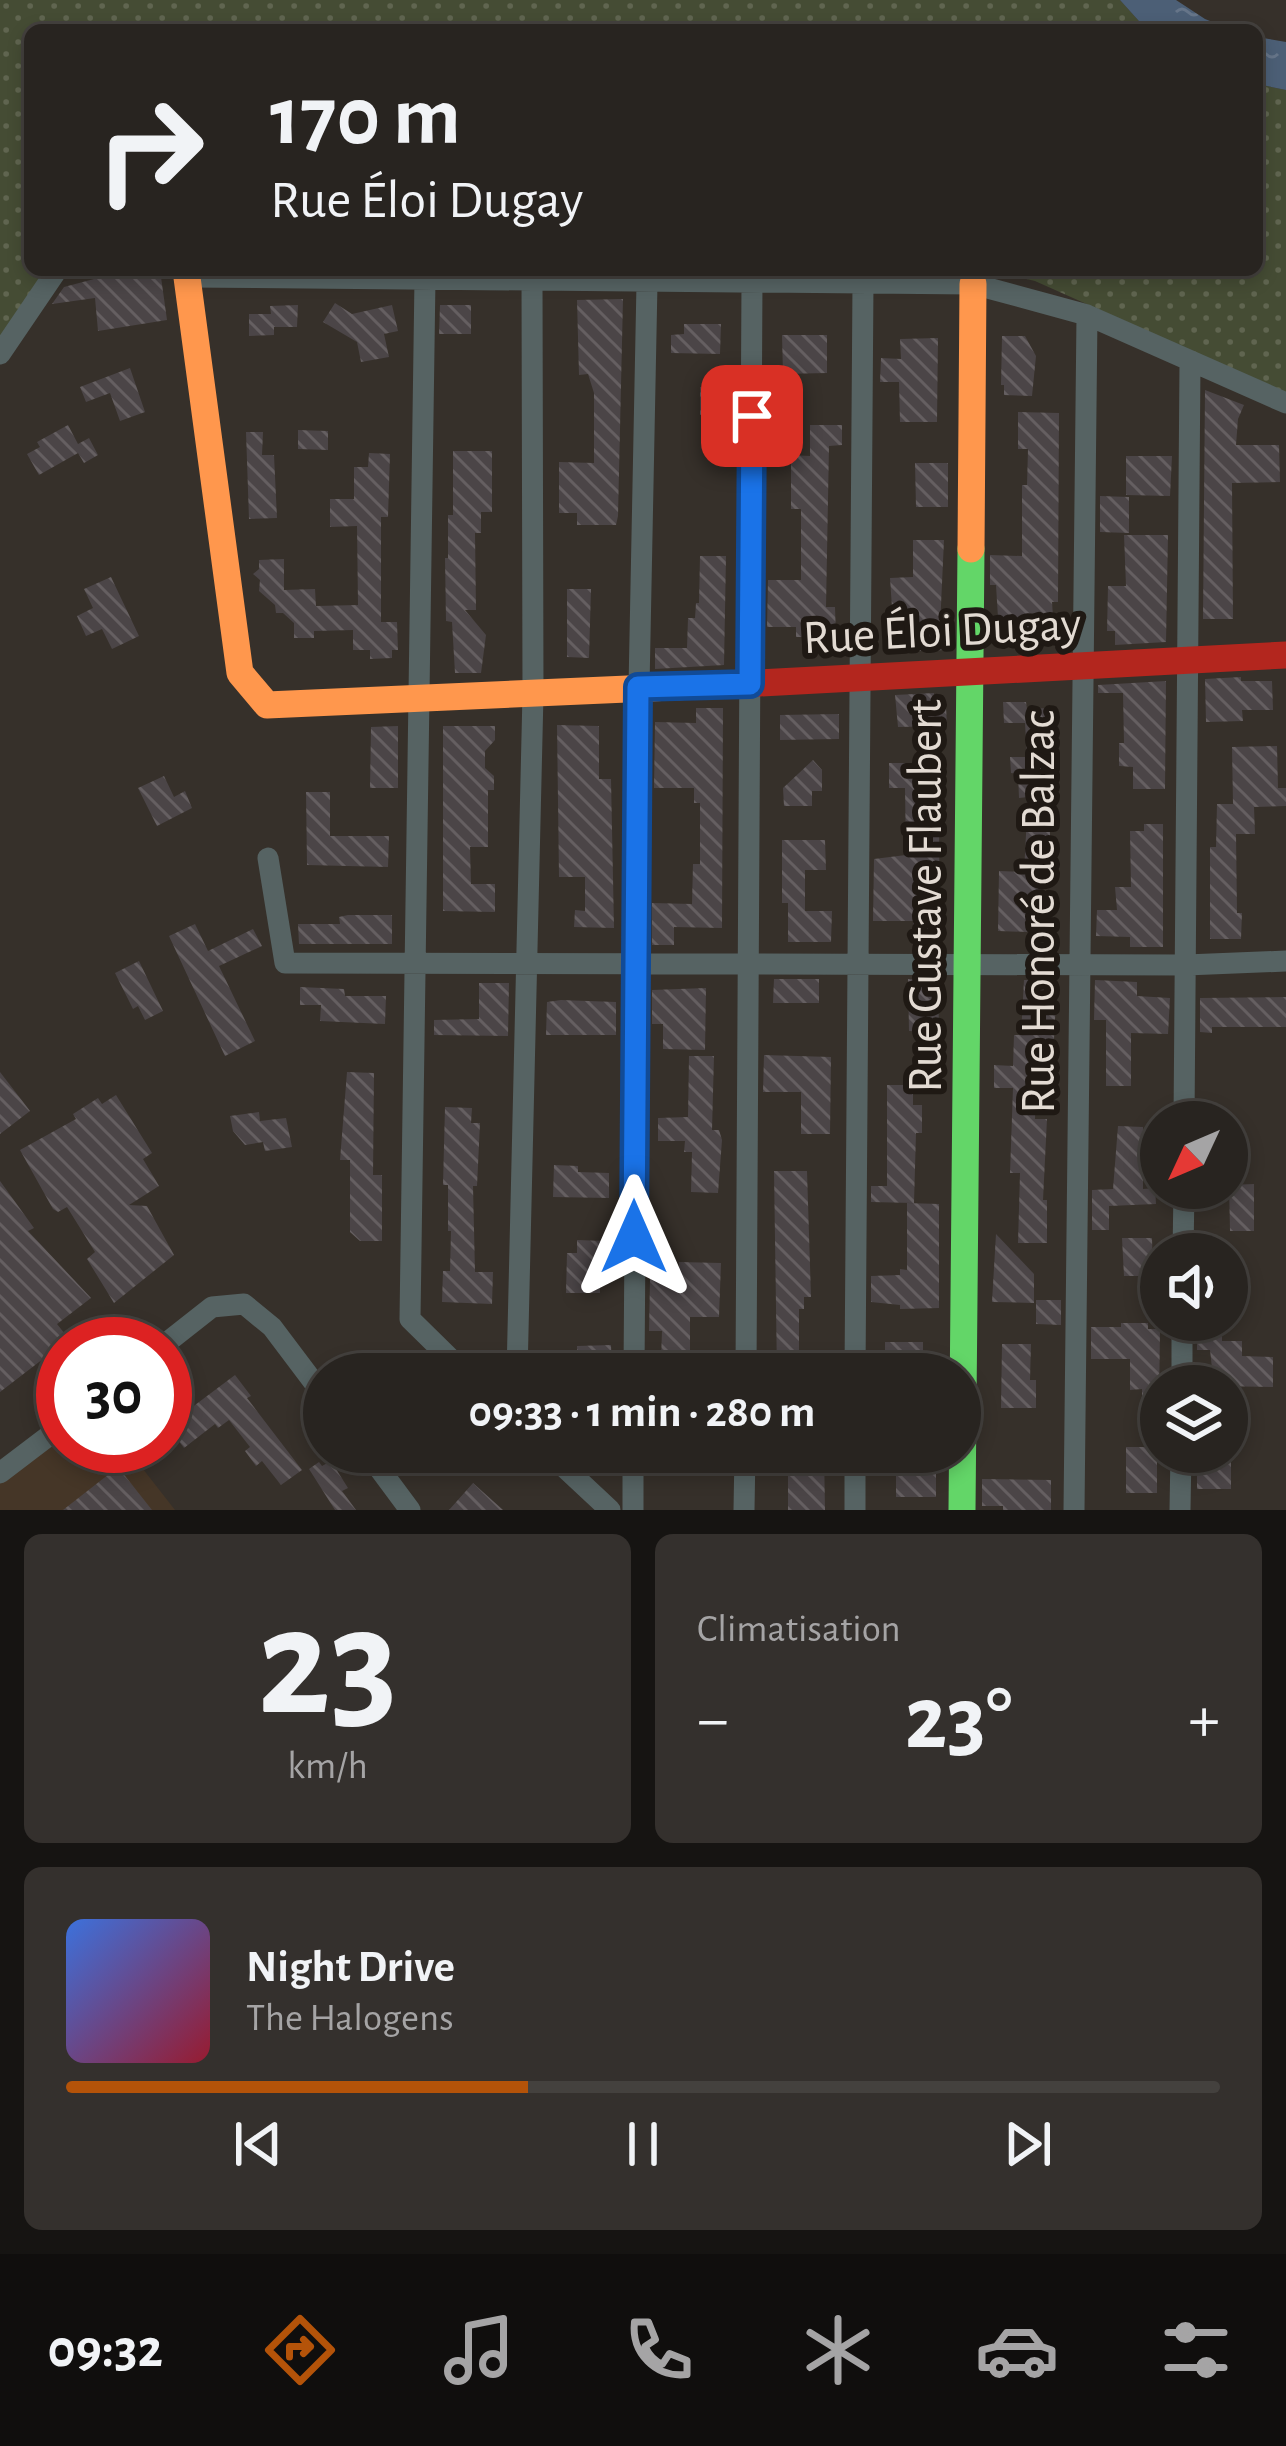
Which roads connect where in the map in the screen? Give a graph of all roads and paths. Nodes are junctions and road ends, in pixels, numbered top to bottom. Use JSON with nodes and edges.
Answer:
{"nodes":[{"id":1,"x":53,"y":276,"type":"edge"},
{"id":2,"x":187,"y":276,"type":"edge"},
{"id":3,"x":330,"y":276,"type":"edge"},
{"id":4,"x":425,"y":278,"type":"junction"},
{"id":5,"x":532,"y":281,"type":"junction"},
{"id":6,"x":752,"y":281,"type":"junction"},
{"id":7,"x":863,"y":282,"type":"junction"},
{"id":8,"x":647,"y":283,"type":"junction"},
{"id":9,"x":973,"y":284,"type":"junction"},
{"id":10,"x":1087,"y":315,"type":"junction"},
{"id":11,"x":0,"y":354,"type":"edge"},
{"id":12,"x":1190,"y":362,"type":"junction"},
{"id":13,"x":1286,"y":403,"type":"edge"},
{"id":14,"x":1286,"y":655,"type":"edge"},
{"id":15,"x":1189,"y":661,"type":"junction"},
{"id":16,"x":1081,"y":666,"type":"junction"},
{"id":17,"x":971,"y":670,"type":"junction"},
{"id":18,"x":861,"y":680,"type":"junction"},
{"id":19,"x":750,"y":684,"type":"junction"},
{"id":20,"x":638,"y":687,"type":"junction"},
{"id":21,"x":533,"y":694,"type":"junction"},
{"id":22,"x":419,"y":701,"type":"junction"},
{"id":23,"x":268,"y":858,"type":"dead end"},
{"id":24,"x":416,"y":960,"type":"junction"},
{"id":25,"x":527,"y":960,"type":"junction"},
{"id":26,"x":1286,"y":961,"type":"edge"},
{"id":27,"x":636,"y":962,"type":"junction"},
{"id":28,"x":858,"y":962,"type":"junction"},
{"id":29,"x":969,"y":963,"type":"junction"},
{"id":30,"x":1079,"y":964,"type":"junction"},
{"id":31,"x":750,"y":965,"type":"junction"},
{"id":32,"x":1186,"y":965,"type":"junction"},
{"id":33,"x":1184,"y":1101,"type":"edge"},
{"id":34,"x":192,"y":1323,"type":"edge"},
{"id":35,"x":445,"y":1353,"type":"edge"},
{"id":36,"x":518,"y":1353,"type":"edge"},
{"id":37,"x":634,"y":1353,"type":"edge"},
{"id":38,"x":746,"y":1353,"type":"edge"},
{"id":39,"x":856,"y":1353,"type":"edge"},
{"id":40,"x":303,"y":1368,"type":"edge"},
{"id":41,"x":36,"y":1446,"type":"edge"},
{"id":42,"x":383,"y":1473,"type":"edge"},
{"id":43,"x":570,"y":1473,"type":"edge"},
{"id":44,"x":633,"y":1473,"type":"edge"},
{"id":45,"x":745,"y":1473,"type":"edge"},
{"id":46,"x":855,"y":1473,"type":"edge"},
{"id":47,"x":1181,"y":1473,"type":"edge"},
{"id":48,"x":0,"y":1474,"type":"edge"},
{"id":49,"x":410,"y":1510,"type":"edge"},
{"id":50,"x":610,"y":1510,"type":"edge"},
{"id":51,"x":633,"y":1510,"type":"edge"},
{"id":52,"x":744,"y":1510,"type":"edge"},
{"id":53,"x":855,"y":1510,"type":"edge"},
{"id":54,"x":962,"y":1510,"type":"edge"},
{"id":55,"x":1074,"y":1510,"type":"edge"},
{"id":56,"x":1180,"y":1510,"type":"edge"}],
"edges":[{"from":1,"to":11,"type":"street"},
{"from":2,"to":22,"type":"street","name":"Rue Éloi Dugay"},
{"from":3,"to":4,"type":"street"},
{"from":4,"to":5,"type":"street"},
{"from":4,"to":22,"type":"street"},
{"from":5,"to":8,"type":"street"},
{"from":5,"to":21,"type":"street"},
{"from":6,"to":7,"type":"street"},
{"from":6,"to":8,"type":"street"},
{"from":6,"to":19,"type":"street"},
{"from":7,"to":9,"type":"street"},
{"from":7,"to":18,"type":"street"},
{"from":8,"to":20,"type":"street"},
{"from":9,"to":10,"type":"street"},
{"from":9,"to":17,"type":"street","name":"Rue Gustave Flaubert"},
{"from":10,"to":12,"type":"street"},
{"from":10,"to":16,"type":"street","name":"Rue Honoré de Balzac"},
{"from":12,"to":13,"type":"street"},
{"from":12,"to":15,"type":"street"},
{"from":14,"to":15,"type":"street","name":"Rue Éloi Dugay"},
{"from":15,"to":16,"type":"street","name":"Rue Éloi Dugay"},
{"from":15,"to":32,"type":"street"},
{"from":16,"to":17,"type":"street","name":"Rue Éloi Dugay"},
{"from":16,"to":30,"type":"street","name":"Rue Honoré de Balzac"},
{"from":17,"to":18,"type":"street","name":"Rue Éloi Dugay"},
{"from":17,"to":29,"type":"street","name":"Rue Gustave Flaubert"},
{"from":18,"to":19,"type":"street","name":"Rue Éloi Dugay"},
{"from":18,"to":28,"type":"street"},
{"from":19,"to":20,"type":"street","name":"Rue Éloi Dugay"},
{"from":19,"to":31,"type":"street"},
{"from":20,"to":21,"type":"street","name":"Rue Éloi Dugay"},
{"from":20,"to":27,"type":"street"},
{"from":21,"to":22,"type":"street","name":"Rue Éloi Dugay"},
{"from":21,"to":25,"type":"street"},
{"from":22,"to":24,"type":"street"},
{"from":23,"to":24,"type":"street"},
{"from":24,"to":25,"type":"street"},
{"from":24,"to":35,"type":"street"},
{"from":25,"to":27,"type":"street"},
{"from":25,"to":36,"type":"street"},
{"from":26,"to":32,"type":"street"},
{"from":27,"to":31,"type":"street"},
{"from":27,"to":37,"type":"street"},
{"from":28,"to":29,"type":"street"},
{"from":28,"to":31,"type":"street"},
{"from":28,"to":39,"type":"street"},
{"from":29,"to":30,"type":"street"},
{"from":29,"to":54,"type":"street","name":"Rue Gustave Flaubert"},
{"from":30,"to":32,"type":"street"},
{"from":30,"to":55,"type":"street","name":"Rue Honoré de Balzac"},
{"from":31,"to":38,"type":"street"},
{"from":32,"to":33,"type":"street"},
{"from":34,"to":40,"type":"street"},
{"from":41,"to":48,"type":"street"},
{"from":42,"to":49,"type":"street"},
{"from":43,"to":50,"type":"street"},
{"from":44,"to":51,"type":"street"},
{"from":45,"to":52,"type":"street"},
{"from":46,"to":53,"type":"street"},
{"from":47,"to":56,"type":"street"}]}
